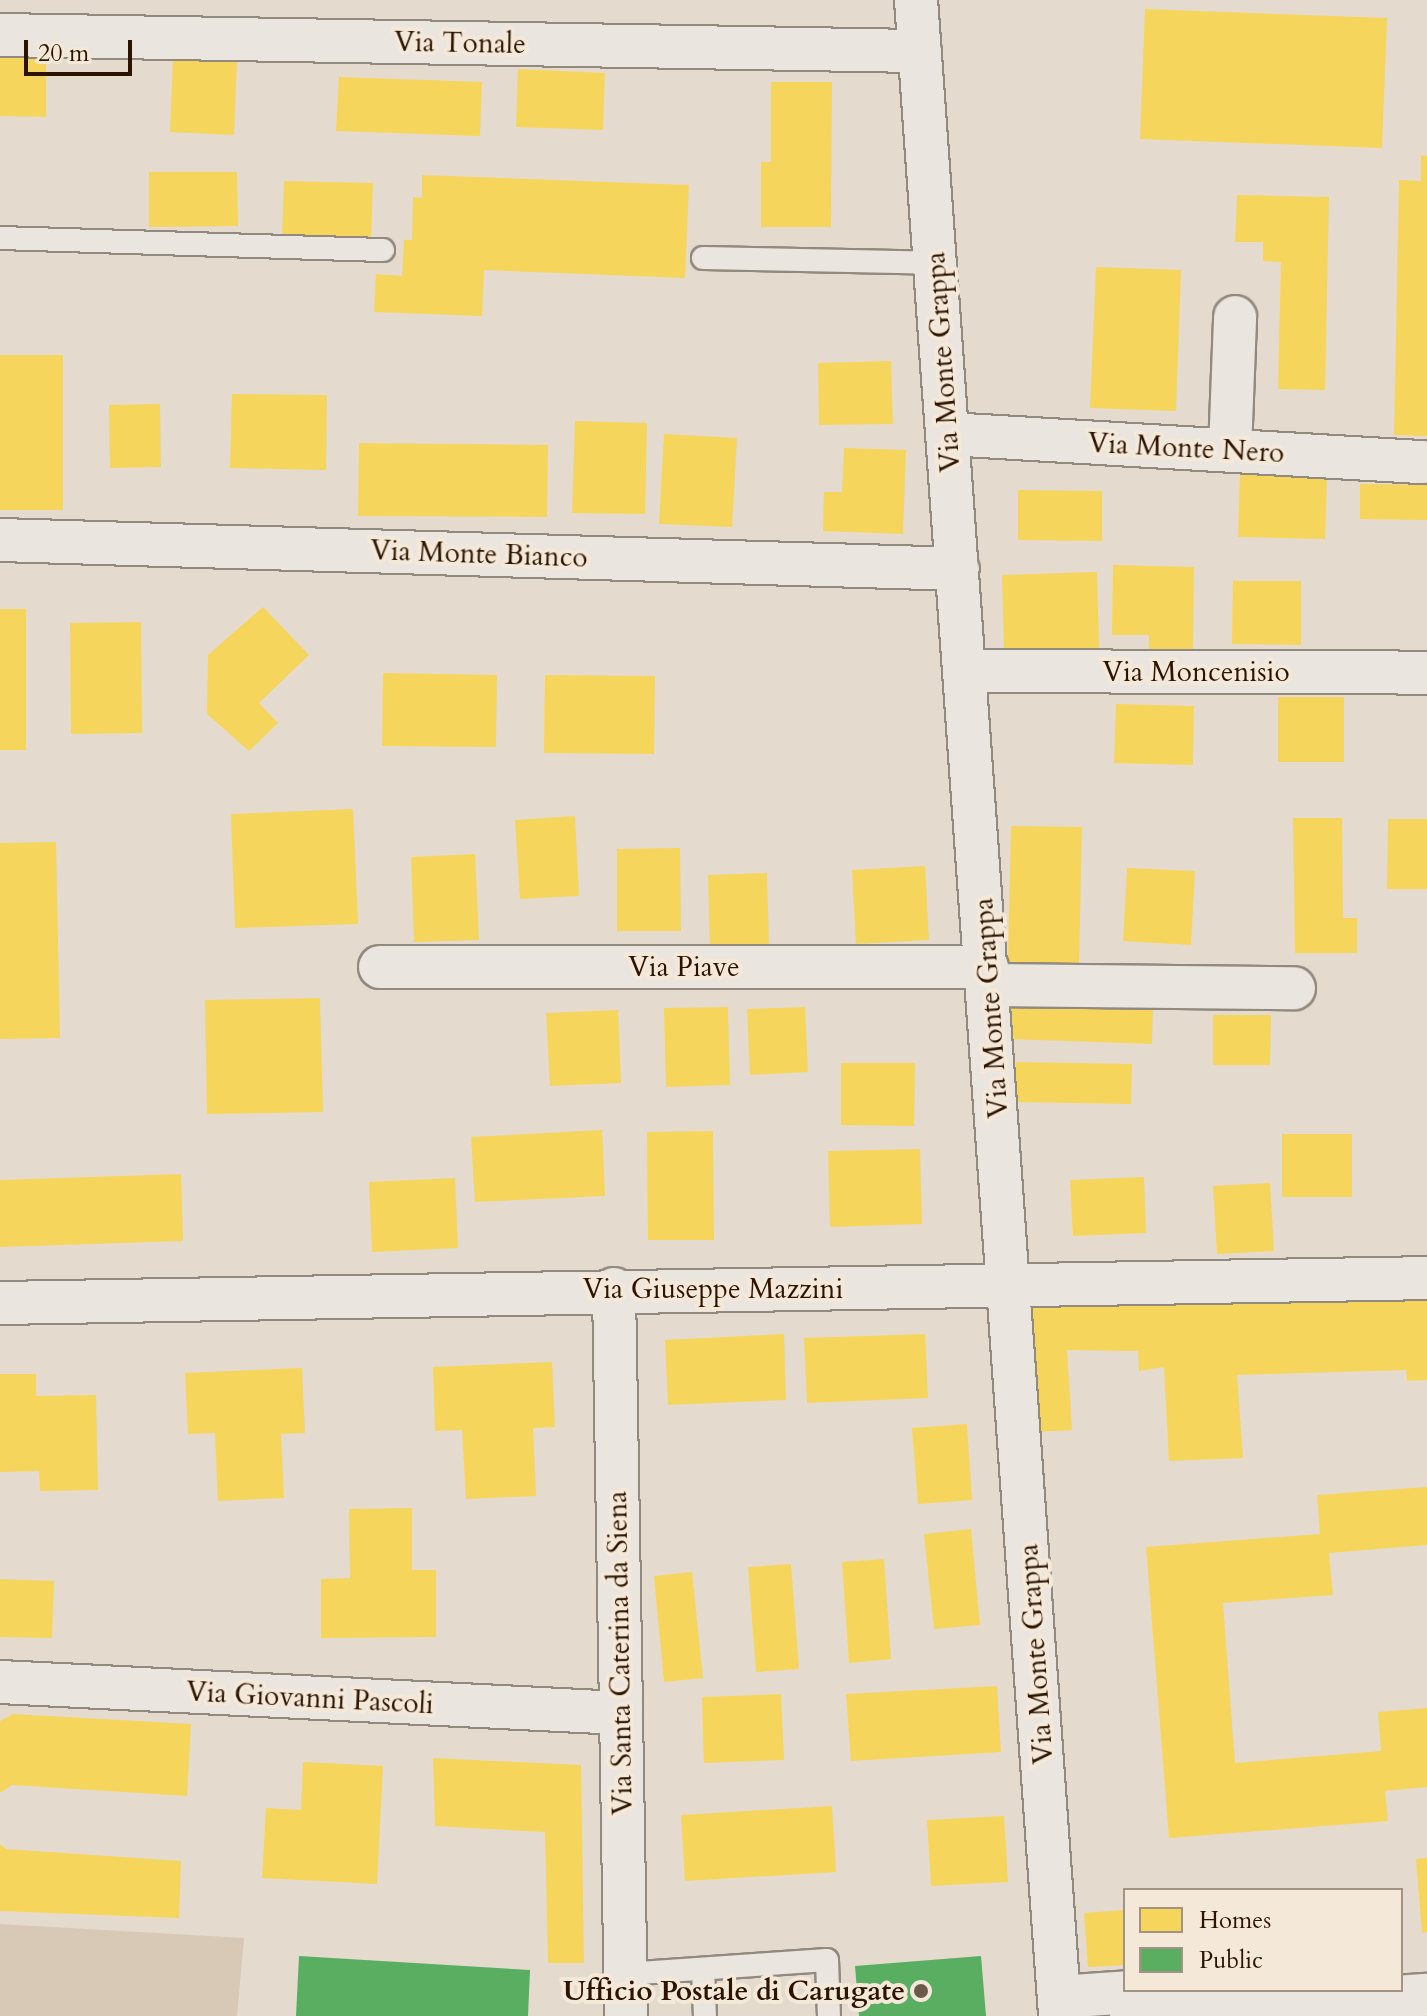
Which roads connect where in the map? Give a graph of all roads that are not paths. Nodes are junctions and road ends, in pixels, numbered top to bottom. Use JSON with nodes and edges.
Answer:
{"nodes":[{"id":1,"x":916,"y":0,"type":"edge"},
{"id":2,"x":0,"y":35,"type":"edge"},
{"id":3,"x":920,"y":51,"type":"junction"},
{"id":4,"x":0,"y":238,"type":"edge"},
{"id":5,"x":383,"y":250,"type":"dead end"},
{"id":6,"x":703,"y":258,"type":"dead end"},
{"id":7,"x":935,"y":263,"type":"junction"},
{"id":8,"x":1235,"y":317,"type":"dead end"},
{"id":9,"x":948,"y":434,"type":"junction"},
{"id":10,"x":1230,"y":450,"type":"junction"},
{"id":11,"x":1423,"y":462,"type":"dead end"},
{"id":12,"x":0,"y":540,"type":"edge"},
{"id":13,"x":958,"y":569,"type":"junction"},
{"id":14,"x":966,"y":671,"type":"junction"},
{"id":15,"x":1427,"y":673,"type":"edge"},
{"id":16,"x":380,"y":967,"type":"dead end"},
{"id":17,"x":988,"y":976,"type":"junction"},
{"id":18,"x":1294,"y":988,"type":"dead end"},
{"id":19,"x":1427,"y":1278,"type":"edge"},
{"id":20,"x":614,"y":1289,"type":"junction"},
{"id":21,"x":1011,"y":1289,"type":"junction"},
{"id":22,"x":0,"y":1303,"type":"edge"},
{"id":23,"x":0,"y":1682,"type":"edge"},
{"id":24,"x":621,"y":1713,"type":"junction"},
{"id":25,"x":703,"y":1969,"type":"junction"},
{"id":26,"x":1427,"y":1971,"type":"edge"},
{"id":27,"x":1403,"y":1973,"type":"edge"},
{"id":28,"x":625,"y":1974,"type":"junction"},
{"id":29,"x":1148,"y":1992,"type":"edge"},
{"id":30,"x":1427,"y":1995,"type":"edge"},
{"id":31,"x":1060,"y":2007,"type":"edge"},
{"id":32,"x":626,"y":2016,"type":"edge"},
{"id":33,"x":705,"y":2016,"type":"edge"},
{"id":34,"x":829,"y":2016,"type":"edge"},
{"id":35,"x":1131,"y":2016,"type":"edge"}],
"edges":[{"from":1,"to":3,"type":"street","name":"Via Monte Grappa"},
{"from":2,"to":3,"type":"street","name":"Via Tonale"},
{"from":3,"to":7,"type":"street","name":"Via Monte Grappa"},
{"from":4,"to":5,"type":"lane"},
{"from":6,"to":7,"type":"lane"},
{"from":7,"to":9,"type":"street","name":"Via Monte Grappa"},
{"from":8,"to":10,"type":"street"},
{"from":9,"to":10,"type":"street","name":"Via Monte Nero"},
{"from":9,"to":13,"type":"street","name":"Via Monte Grappa"},
{"from":10,"to":11,"type":"street","name":"Via Monte Nero"},
{"from":12,"to":13,"type":"street","name":"Via Monte Bianco"},
{"from":13,"to":14,"type":"street","name":"Via Monte Grappa"},
{"from":14,"to":15,"type":"street","name":"Via Moncenisio"},
{"from":14,"to":17,"type":"street","name":"Via Monte Grappa"},
{"from":16,"to":17,"type":"street","name":"Via Piave"},
{"from":17,"to":18,"type":"street","name":"Via Piave"},
{"from":17,"to":21,"type":"street","name":"Via Monte Grappa"},
{"from":19,"to":21,"type":"street","name":"Via Giuseppe Mazzini"},
{"from":20,"to":21,"type":"street","name":"Via Giuseppe Mazzini"},
{"from":20,"to":22,"type":"street","name":"Via Giuseppe Mazzini"},
{"from":20,"to":24,"type":"street","name":"Via Santa Caterina da Siena"},
{"from":21,"to":31,"type":"street","name":"Via Monte Grappa"},
{"from":23,"to":24,"type":"street","name":"Via Giovanni Pascoli"},
{"from":24,"to":28,"type":"street","name":"Via Santa Caterina da Siena"},
{"from":25,"to":28,"type":"lane"},
{"from":25,"to":33,"type":"lane"},
{"from":25,"to":34,"type":"lane"},
{"from":26,"to":27,"type":"street"},
{"from":28,"to":32,"type":"street","name":"Via Santa Caterina da Siena"},
{"from":29,"to":31,"type":"street"},
{"from":30,"to":35,"type":"street"}]}
